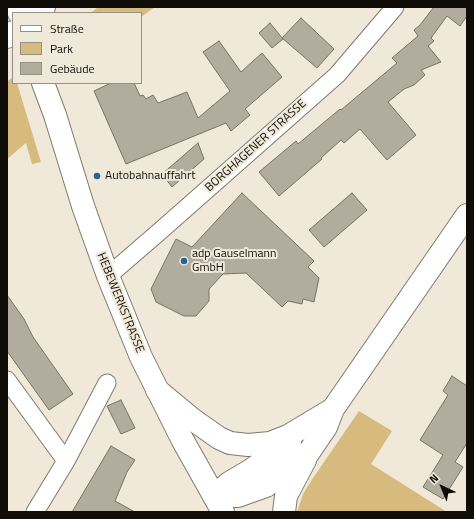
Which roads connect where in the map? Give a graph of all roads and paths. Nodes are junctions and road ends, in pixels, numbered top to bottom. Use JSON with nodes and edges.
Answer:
{"nodes":[{"id":1,"x":395,"y":7,"type":"edge"},
{"id":2,"x":43,"y":84,"type":"edge"},
{"id":3,"x":467,"y":215,"type":"edge"},
{"id":4,"x":108,"y":276,"type":"junction"},
{"id":5,"x":7,"y":380,"type":"edge"},
{"id":6,"x":107,"y":383,"type":"dead end"},
{"id":7,"x":157,"y":390,"type":"junction"},
{"id":8,"x":324,"y":415,"type":"junction"},
{"id":9,"x":307,"y":455,"type":"junction"},
{"id":10,"x":66,"y":461,"type":"junction"},
{"id":11,"x":219,"y":504,"type":"edge"},
{"id":12,"x":35,"y":512,"type":"edge"},
{"id":13,"x":284,"y":512,"type":"edge"}],
"edges":[{"from":1,"to":4,"type":"street","name":"BORGHAGENER STRASSE"},
{"from":2,"to":4,"type":"main road","name":"HEBEWERKSTRASSE"},
{"from":3,"to":8,"type":"main road"},
{"from":4,"to":7,"type":"main road","name":"HEBEWERKSTRASSE"},
{"from":5,"to":10,"type":"street"},
{"from":6,"to":10,"type":"street"},
{"from":7,"to":8,"type":"main road"},
{"from":7,"to":11,"type":"main road","name":"HEBEWERKSTRASSE"},
{"from":8,"to":9,"type":"main road"},
{"from":8,"to":11,"type":"main road"},
{"from":9,"to":11,"type":"main road"},
{"from":9,"to":13,"type":"main road"},
{"from":10,"to":12,"type":"street"}]}
